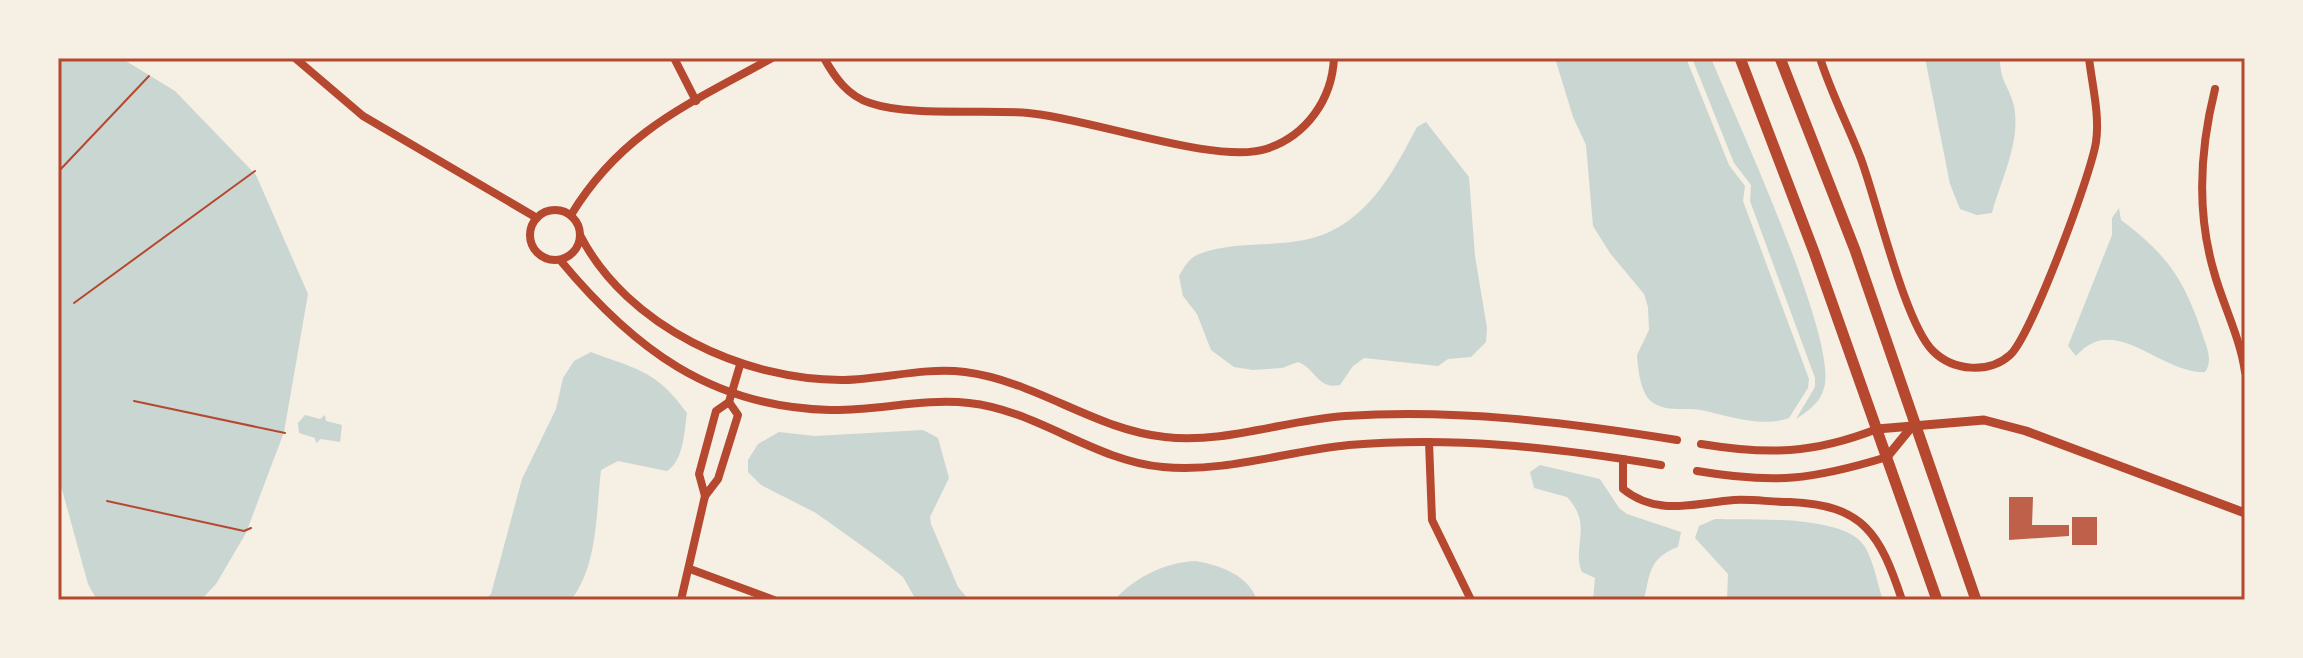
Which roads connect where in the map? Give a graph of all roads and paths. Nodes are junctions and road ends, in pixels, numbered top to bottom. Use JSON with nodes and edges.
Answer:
{"nodes":[{"id":1,"x":295,"y":58,"type":"edge"},
{"id":2,"x":674,"y":58,"type":"edge"},
{"id":3,"x":772,"y":58,"type":"edge"},
{"id":4,"x":824,"y":58,"type":"edge"},
{"id":5,"x":1334,"y":58,"type":"edge"},
{"id":6,"x":1740,"y":58,"type":"edge"},
{"id":7,"x":1780,"y":58,"type":"edge"},
{"id":8,"x":1820,"y":58,"type":"edge"},
{"id":9,"x":2089,"y":58,"type":"edge"},
{"id":10,"x":149,"y":76,"type":"dead end"},
{"id":11,"x":2215,"y":89,"type":"dead end"},
{"id":12,"x":696,"y":101,"type":"junction"},
{"id":13,"x":255,"y":171,"type":"dead end"},
{"id":14,"x":58,"y":172,"type":"edge"},
{"id":15,"x":571,"y":215,"type":"junction"},
{"id":16,"x":537,"y":218,"type":"junction"},
{"id":17,"x":580,"y":235,"type":"junction"},
{"id":18,"x":560,"y":260,"type":"junction"},
{"id":19,"x":74,"y":303,"type":"dead end"},
{"id":20,"x":740,"y":365,"type":"junction"},
{"id":21,"x":2245,"y":372,"type":"edge"},
{"id":22,"x":730,"y":397,"type":"junction"},
{"id":23,"x":134,"y":401,"type":"dead end"},
{"id":24,"x":1914,"y":424,"type":"junction"},
{"id":25,"x":1877,"y":429,"type":"junction"},
{"id":26,"x":285,"y":433,"type":"dead end"},
{"id":27,"x":1677,"y":440,"type":"dead end"},
{"id":28,"x":1429,"y":442,"type":"junction"},
{"id":29,"x":707,"y":443,"type":"junction"},
{"id":30,"x":1701,"y":444,"type":"dead end"},
{"id":31,"x":728,"y":448,"type":"junction"},
{"id":32,"x":1887,"y":457,"type":"junction"},
{"id":33,"x":1623,"y":459,"type":"junction"},
{"id":34,"x":1661,"y":465,"type":"dead end"},
{"id":35,"x":1697,"y":471,"type":"dead end"},
{"id":36,"x":705,"y":496,"type":"junction"},
{"id":37,"x":107,"y":501,"type":"dead end"},
{"id":38,"x":2245,"y":513,"type":"edge"},
{"id":39,"x":251,"y":528,"type":"dead end"},
{"id":40,"x":690,"y":569,"type":"junction"},
{"id":41,"x":681,"y":600,"type":"edge"},
{"id":42,"x":774,"y":600,"type":"edge"},
{"id":43,"x":1471,"y":600,"type":"edge"},
{"id":44,"x":1902,"y":600,"type":"edge"},
{"id":45,"x":1937,"y":600,"type":"edge"},
{"id":46,"x":1976,"y":600,"type":"edge"}],
"edges":[{"from":1,"to":16,"type":"street"},
{"from":2,"to":12,"type":"street"},
{"from":3,"to":12,"type":"street"},
{"from":4,"to":5,"type":"street"},
{"from":6,"to":25,"type":"main road"},
{"from":7,"to":24,"type":"main road"},
{"from":8,"to":9,"type":"street"},
{"from":10,"to":14,"type":"path"},
{"from":11,"to":21,"type":"street"},
{"from":12,"to":15,"type":"street"},
{"from":13,"to":19,"type":"path"},
{"from":15,"to":16,"type":"street"},
{"from":15,"to":17,"type":"street"},
{"from":16,"to":18,"type":"street"},
{"from":17,"to":18,"type":"street"},
{"from":17,"to":20,"type":"street"},
{"from":18,"to":22,"type":"street"},
{"from":20,"to":22,"type":"street"},
{"from":20,"to":27,"type":"street"},
{"from":22,"to":28,"type":"street"},
{"from":22,"to":29,"type":"street"},
{"from":22,"to":31,"type":"street"},
{"from":23,"to":26,"type":"path"},
{"from":24,"to":25,"type":"street"},
{"from":24,"to":32,"type":"street"},
{"from":24,"to":38,"type":"street"},
{"from":24,"to":46,"type":"main road"},
{"from":25,"to":30,"type":"street"},
{"from":25,"to":32,"type":"main road"},
{"from":28,"to":33,"type":"street"},
{"from":28,"to":43,"type":"street"},
{"from":29,"to":31,"type":"street"},
{"from":29,"to":36,"type":"street"},
{"from":31,"to":36,"type":"street"},
{"from":32,"to":35,"type":"street"},
{"from":32,"to":45,"type":"main road"},
{"from":33,"to":34,"type":"street"},
{"from":33,"to":44,"type":"street"},
{"from":36,"to":40,"type":"street"},
{"from":37,"to":39,"type":"path"},
{"from":40,"to":41,"type":"street"},
{"from":40,"to":42,"type":"street"}]}
